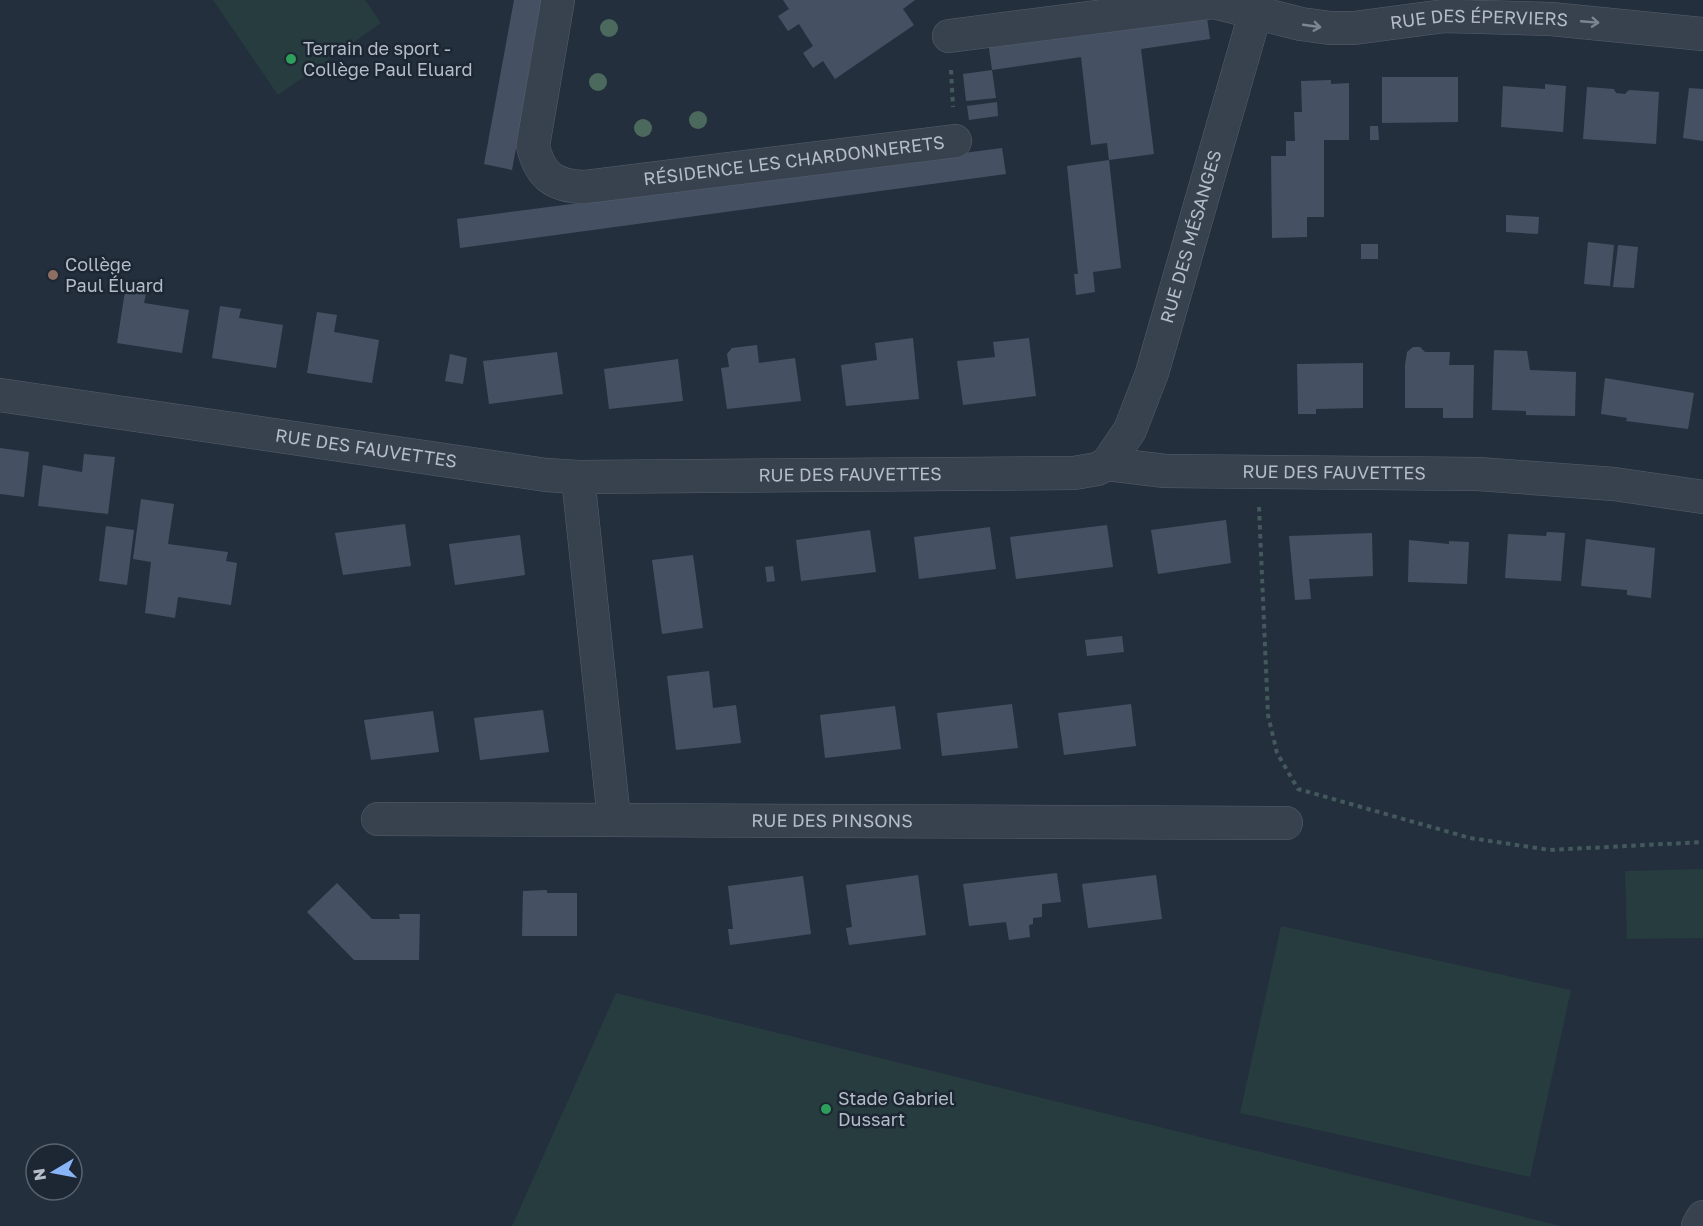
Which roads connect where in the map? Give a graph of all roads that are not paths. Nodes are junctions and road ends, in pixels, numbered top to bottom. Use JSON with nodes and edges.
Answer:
{"nodes":[{"id":1,"x":558,"y":0,"type":"edge"},
{"id":2,"x":1257,"y":5,"type":"edge"},
{"id":3,"x":1703,"y":34,"type":"edge"},
{"id":4,"x":948,"y":36,"type":"road end"},
{"id":5,"x":955,"y":141,"type":"road end"},
{"id":6,"x":0,"y":394,"type":"edge"},
{"id":7,"x":1107,"y":464,"type":"junction"},
{"id":8,"x":578,"y":477,"type":"junction"},
{"id":9,"x":1703,"y":497,"type":"edge"},
{"id":10,"x":378,"y":819,"type":"dead end"},
{"id":11,"x":614,"y":819,"type":"junction"},
{"id":12,"x":1286,"y":823,"type":"dead end"},
{"id":13,"x":1703,"y":1217,"type":"edge"},
{"id":14,"x":1698,"y":1226,"type":"edge"}],
"edges":[{"from":1,"to":5,"type":"street","name":"RÉSIDENCE LES CHARDONNERETS"},
{"from":2,"to":3,"type":"street","name":"RUE DES ÉPERVIERS","one_way":true},
{"from":2,"to":4,"type":"street"},
{"from":2,"to":7,"type":"street","name":"RUE DES MÉSANGES"},
{"from":6,"to":8,"type":"street","name":"RUE DES FAUVETTES"},
{"from":7,"to":8,"type":"street","name":"RUE DES FAUVETTES"},
{"from":7,"to":9,"type":"street","name":"RUE DES FAUVETTES"},
{"from":8,"to":11,"type":"street"},
{"from":10,"to":11,"type":"street","name":"RUE DES PINSONS"},
{"from":11,"to":12,"type":"street","name":"RUE DES PINSONS"},
{"from":13,"to":14,"type":"street"}]}
